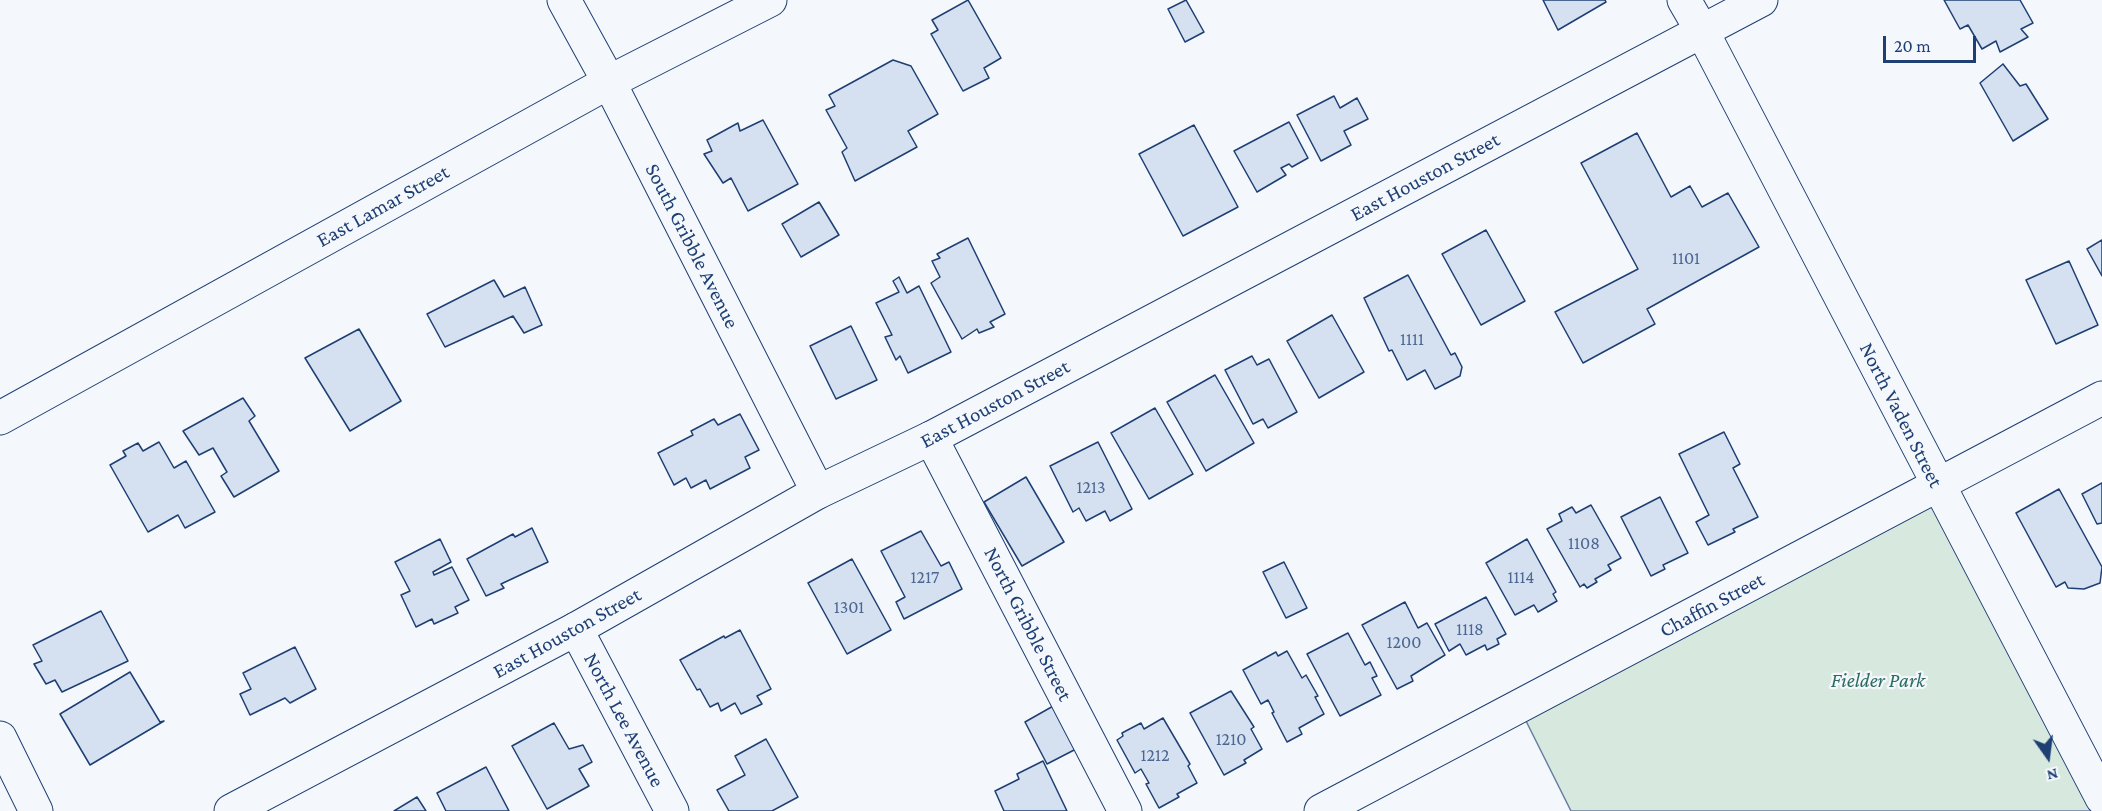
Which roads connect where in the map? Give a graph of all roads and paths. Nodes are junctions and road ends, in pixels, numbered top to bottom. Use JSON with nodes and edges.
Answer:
{"nodes":[{"id":1,"x":564,"y":0,"type":"edge"},
{"id":2,"x":770,"y":0,"type":"edge"},
{"id":3,"x":1684,"y":0,"type":"edge"},
{"id":4,"x":1761,"y":0,"type":"edge"},
{"id":5,"x":1702,"y":32,"type":"junction"},
{"id":6,"x":609,"y":82,"type":"junction"},
{"id":7,"x":2102,"y":398,"type":"edge"},
{"id":8,"x":0,"y":418,"type":"edge"},
{"id":9,"x":931,"y":438,"type":"junction"},
{"id":10,"x":1938,"y":486,"type":"junction"},
{"id":11,"x":818,"y":492,"type":"junction"},
{"id":12,"x":576,"y":629,"type":"junction"},
{"id":13,"x":0,"y":738,"type":"edge"},
{"id":14,"x":2102,"y":798,"type":"edge"},
{"id":15,"x":36,"y":811,"type":"edge"},
{"id":16,"x":231,"y":811,"type":"edge"},
{"id":17,"x":672,"y":811,"type":"edge"},
{"id":18,"x":1125,"y":811,"type":"edge"},
{"id":19,"x":1321,"y":811,"type":"edge"}],
"edges":[{"from":1,"to":6,"type":"street","name":"South Gribble Avenue"},
{"from":2,"to":6,"type":"street","name":"East Lamar Street"},
{"from":3,"to":5,"type":"street","name":"North Vaden Street"},
{"from":4,"to":5,"type":"street","name":"East Houston Street"},
{"from":5,"to":9,"type":"street","name":"East Houston Street"},
{"from":5,"to":10,"type":"street","name":"North Vaden Street"},
{"from":6,"to":8,"type":"street","name":"East Lamar Street"},
{"from":6,"to":11,"type":"street","name":"South Gribble Avenue"},
{"from":7,"to":10,"type":"street","name":"Chaffin Street"},
{"from":9,"to":11,"type":"street","name":"East Houston Street"},
{"from":9,"to":18,"type":"street","name":"North Gribble Street"},
{"from":10,"to":14,"type":"street","name":"North Vaden Street"},
{"from":10,"to":19,"type":"street","name":"Chaffin Street"},
{"from":11,"to":12,"type":"street","name":"East Houston Street"},
{"from":12,"to":16,"type":"street","name":"East Houston Street"},
{"from":12,"to":17,"type":"street","name":"North Lee Avenue"},
{"from":13,"to":15,"type":"street"}]}
